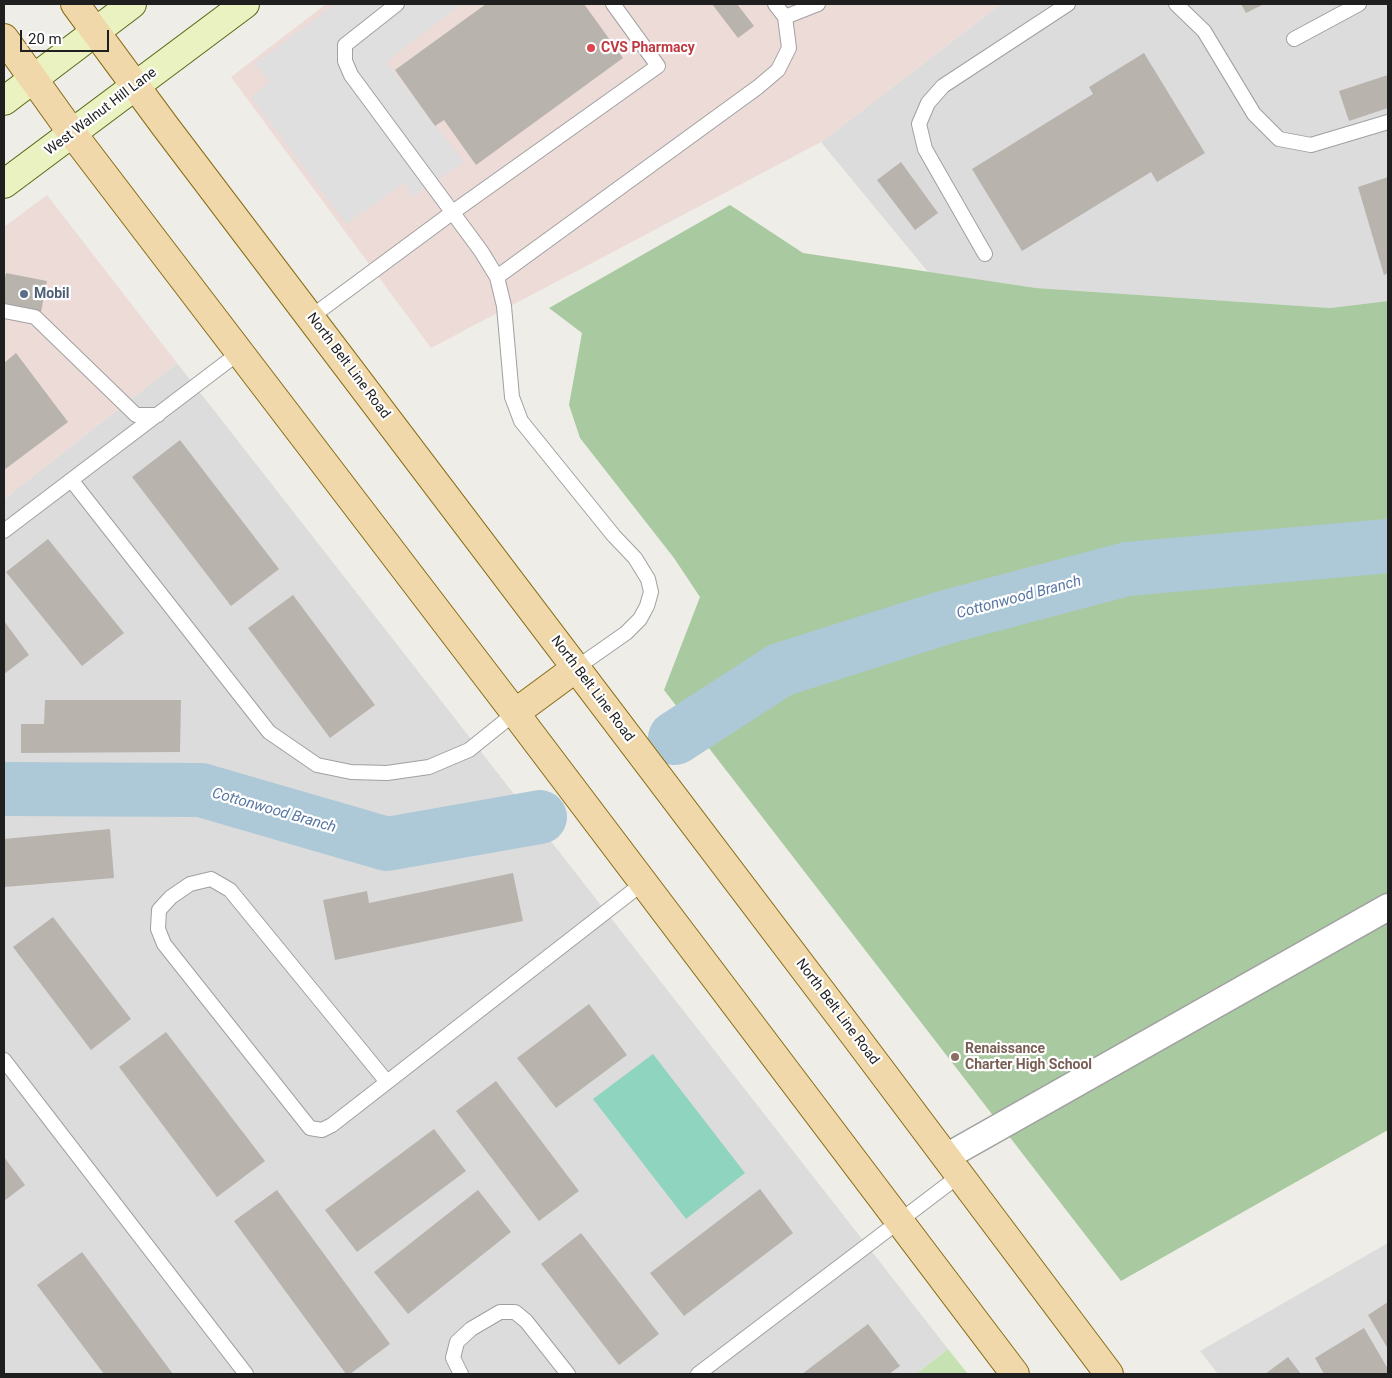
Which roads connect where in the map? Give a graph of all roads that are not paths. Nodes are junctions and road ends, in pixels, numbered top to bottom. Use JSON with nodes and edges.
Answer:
{"nodes":[{"id":1,"x":75,"y":4,"type":"edge"},
{"id":2,"x":132,"y":4,"type":"edge"},
{"id":3,"x":245,"y":4,"type":"edge"},
{"id":4,"x":397,"y":4,"type":"edge"},
{"id":5,"x":612,"y":4,"type":"edge"},
{"id":6,"x":775,"y":4,"type":"edge"},
{"id":7,"x":818,"y":4,"type":"edge"},
{"id":8,"x":1068,"y":4,"type":"edge"},
{"id":9,"x":1176,"y":4,"type":"edge"},
{"id":10,"x":1359,"y":4,"type":"edge"},
{"id":11,"x":785,"y":17,"type":"junction"},
{"id":12,"x":95,"y":32,"type":"junction"},
{"id":13,"x":4,"y":38,"type":"edge"},
{"id":14,"x":1294,"y":39,"type":"dead end"},
{"id":15,"x":33,"y":79,"type":"junction"},
{"id":16,"x":136,"y":86,"type":"junction"},
{"id":17,"x":4,"y":101,"type":"edge"},
{"id":18,"x":1388,"y":122,"type":"edge"},
{"id":19,"x":72,"y":133,"type":"junction"},
{"id":20,"x":4,"y":184,"type":"edge"},
{"id":21,"x":453,"y":212,"type":"junction"},
{"id":22,"x":985,"y":254,"type":"dead end"},
{"id":23,"x":497,"y":277,"type":"junction"},
{"id":24,"x":4,"y":311,"type":"edge"},
{"id":25,"x":311,"y":318,"type":"junction"},
{"id":26,"x":240,"y":352,"type":"junction"},
{"id":27,"x":158,"y":415,"type":"junction"},
{"id":28,"x":72,"y":480,"type":"junction"},
{"id":29,"x":4,"y":531,"type":"edge"},
{"id":30,"x":576,"y":668,"type":"junction"},
{"id":31,"x":515,"y":713,"type":"junction"},
{"id":32,"x":643,"y":883,"type":"junction"},
{"id":33,"x":1388,"y":907,"type":"edge"},
{"id":34,"x":4,"y":1060,"type":"edge"},
{"id":35,"x":387,"y":1082,"type":"junction"},
{"id":36,"x":953,"y":1166,"type":"junction"},
{"id":37,"x":900,"y":1223,"type":"junction"},
{"id":38,"x":246,"y":1374,"type":"edge"},
{"id":39,"x":461,"y":1374,"type":"edge"},
{"id":40,"x":568,"y":1374,"type":"edge"},
{"id":41,"x":698,"y":1374,"type":"edge"},
{"id":42,"x":1015,"y":1374,"type":"edge"},
{"id":43,"x":1109,"y":1374,"type":"edge"}],
"edges":[{"from":1,"to":12,"type":"main road","name":"North Belt Line Road"},
{"from":2,"to":12,"type":"main road"},
{"from":3,"to":16,"type":"main road","name":"West Walnut Hill Lane"},
{"from":4,"to":21,"type":"lane"},
{"from":5,"to":21,"type":"lane"},
{"from":6,"to":11,"type":"lane"},
{"from":7,"to":11,"type":"lane"},
{"from":8,"to":22,"type":"lane"},
{"from":9,"to":18,"type":"lane"},
{"from":10,"to":14,"type":"lane"},
{"from":11,"to":23,"type":"lane"},
{"from":12,"to":15,"type":"main road"},
{"from":12,"to":16,"type":"main road","name":"North Belt Line Road"},
{"from":13,"to":15,"type":"main road"},
{"from":15,"to":17,"type":"main road"},
{"from":15,"to":19,"type":"main road"},
{"from":16,"to":19,"type":"main road","name":"West Walnut Hill Lane"},
{"from":16,"to":25,"type":"main road","name":"North Belt Line Road"},
{"from":19,"to":20,"type":"main road","name":"West Walnut Hill Lane"},
{"from":19,"to":26,"type":"main road"},
{"from":21,"to":23,"type":"lane"},
{"from":21,"to":25,"type":"lane"},
{"from":23,"to":30,"type":"lane"},
{"from":24,"to":27,"type":"lane"},
{"from":25,"to":30,"type":"main road","name":"North Belt Line Road"},
{"from":26,"to":27,"type":"lane"},
{"from":26,"to":31,"type":"main road"},
{"from":27,"to":28,"type":"lane"},
{"from":28,"to":29,"type":"lane"},
{"from":28,"to":31,"type":"lane"},
{"from":30,"to":31,"type":"main road"},
{"from":30,"to":36,"type":"main road","name":"North Belt Line Road"},
{"from":31,"to":32,"type":"main road"},
{"from":32,"to":35,"type":"lane"},
{"from":32,"to":37,"type":"main road"},
{"from":33,"to":36,"type":"street"},
{"from":34,"to":38,"type":"lane"},
{"from":35,"to":35,"type":"lane"},
{"from":36,"to":37,"type":"lane"},
{"from":36,"to":43,"type":"main road","name":"North Belt Line Road"},
{"from":37,"to":41,"type":"lane"},
{"from":37,"to":42,"type":"main road"},
{"from":39,"to":40,"type":"lane"}]}
